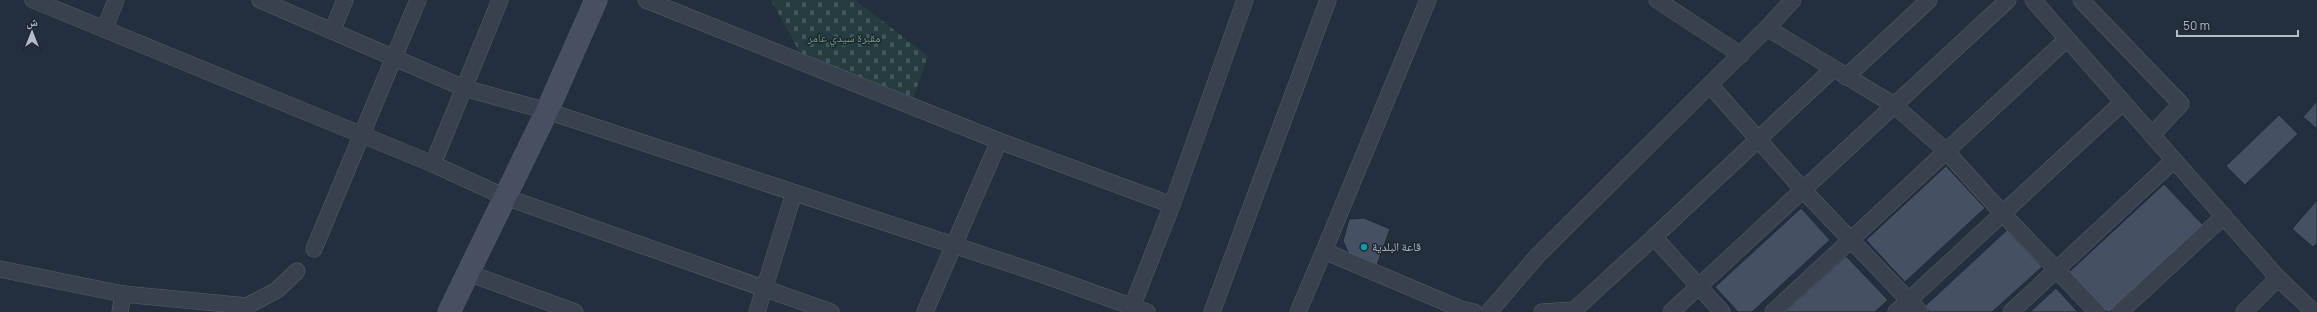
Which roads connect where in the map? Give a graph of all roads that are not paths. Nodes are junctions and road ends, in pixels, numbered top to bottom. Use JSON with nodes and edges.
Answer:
{"nodes":[{"id":1,"x":33,"y":0,"type":"edge"},
{"id":2,"x":116,"y":0,"type":"edge"},
{"id":3,"x":345,"y":0,"type":"edge"},
{"id":4,"x":418,"y":0,"type":"edge"},
{"id":5,"x":500,"y":0,"type":"edge"},
{"id":6,"x":596,"y":0,"type":"edge"},
{"id":7,"x":646,"y":0,"type":"edge"},
{"id":8,"x":1245,"y":0,"type":"edge"},
{"id":9,"x":1328,"y":0,"type":"edge"},
{"id":10,"x":1428,"y":0,"type":"edge"},
{"id":11,"x":1657,"y":0,"type":"edge"},
{"id":12,"x":1793,"y":0,"type":"edge"},
{"id":13,"x":1929,"y":0,"type":"edge"},
{"id":14,"x":2008,"y":0,"type":"edge"},
{"id":15,"x":2081,"y":0,"type":"edge"},
{"id":16,"x":263,"y":1,"type":"edge"},
{"id":17,"x":2038,"y":2,"type":"edge"},
{"id":18,"x":105,"y":28,"type":"junction"},
{"id":19,"x":1767,"y":28,"type":"junction"},
{"id":20,"x":332,"y":31,"type":"junction"},
{"id":21,"x":2067,"y":39,"type":"junction"},
{"id":22,"x":1740,"y":55,"type":"junction"},
{"id":23,"x":394,"y":58,"type":"junction"},
{"id":24,"x":1840,"y":73,"type":"junction"},
{"id":25,"x":1710,"y":85,"type":"junction"},
{"id":26,"x":464,"y":88,"type":"junction"},
{"id":27,"x":2123,"y":102,"type":"junction"},
{"id":28,"x":1894,"y":106,"type":"junction"},
{"id":29,"x":547,"y":111,"type":"junction"},
{"id":30,"x":362,"y":135,"type":"junction"},
{"id":31,"x":2152,"y":135,"type":"junction"},
{"id":32,"x":1757,"y":140,"type":"junction"},
{"id":33,"x":999,"y":141,"type":"junction"},
{"id":34,"x":1946,"y":151,"type":"junction"},
{"id":35,"x":2174,"y":160,"type":"junction"},
{"id":36,"x":433,"y":164,"type":"junction"},
{"id":37,"x":1803,"y":190,"type":"junction"},
{"id":38,"x":794,"y":193,"type":"junction"},
{"id":39,"x":505,"y":197,"type":"junction"},
{"id":40,"x":1172,"y":205,"type":"junction"},
{"id":41,"x":2003,"y":214,"type":"junction"},
{"id":42,"x":2224,"y":216,"type":"junction"},
{"id":43,"x":1654,"y":237,"type":"junction"},
{"id":44,"x":1852,"y":239,"type":"junction"},
{"id":45,"x":954,"y":246,"type":"junction"},
{"id":46,"x":314,"y":249,"type":"dead end"},
{"id":47,"x":1324,"y":251,"type":"junction"},
{"id":48,"x":0,"y":269,"type":"edge"},
{"id":49,"x":2057,"y":269,"type":"junction"},
{"id":50,"x":297,"y":271,"type":"dead end"},
{"id":51,"x":468,"y":273,"type":"junction"},
{"id":52,"x":2278,"y":278,"type":"junction"},
{"id":53,"x":1700,"y":286,"type":"junction"},
{"id":54,"x":765,"y":289,"type":"junction"},
{"id":55,"x":123,"y":294,"type":"junction"},
{"id":56,"x":1909,"y":300,"type":"junction"},
{"id":57,"x":246,"y":309,"type":"edge"},
{"id":58,"x":1136,"y":310,"type":"edge"},
{"id":59,"x":1573,"y":311,"type":"edge"},
{"id":60,"x":120,"y":312,"type":"edge"},
{"id":61,"x":449,"y":312,"type":"edge"},
{"id":62,"x":575,"y":312,"type":"edge"},
{"id":63,"x":758,"y":312,"type":"edge"},
{"id":64,"x":831,"y":312,"type":"edge"},
{"id":65,"x":925,"y":312,"type":"edge"},
{"id":66,"x":1212,"y":312,"type":"edge"},
{"id":67,"x":1298,"y":312,"type":"edge"},
{"id":68,"x":1474,"y":312,"type":"edge"},
{"id":69,"x":1489,"y":312,"type":"edge"},
{"id":70,"x":1542,"y":312,"type":"edge"},
{"id":71,"x":1671,"y":312,"type":"edge"},
{"id":72,"x":1722,"y":312,"type":"edge"},
{"id":73,"x":1773,"y":312,"type":"edge"},
{"id":74,"x":1896,"y":312,"type":"edge"},
{"id":75,"x":1920,"y":312,"type":"edge"},
{"id":76,"x":2011,"y":312,"type":"edge"},
{"id":77,"x":2097,"y":312,"type":"edge"},
{"id":78,"x":2120,"y":312,"type":"edge"},
{"id":79,"x":2244,"y":312,"type":"edge"},
{"id":80,"x":2314,"y":312,"type":"edge"}],
"edges":[{"from":1,"to":18,"type":"street"},
{"from":2,"to":18,"type":"street"},
{"from":3,"to":20,"type":"street"},
{"from":4,"to":23,"type":"street"},
{"from":5,"to":26,"type":"street"},
{"from":6,"to":29,"type":"main road"},
{"from":7,"to":33,"type":"street"},
{"from":8,"to":40,"type":"street"},
{"from":9,"to":66,"type":"street"},
{"from":10,"to":47,"type":"street"},
{"from":11,"to":22,"type":"street"},
{"from":12,"to":19,"type":"street"},
{"from":13,"to":24,"type":"street"},
{"from":14,"to":28,"type":"street"},
{"from":15,"to":31,"type":"street"},
{"from":16,"to":20,"type":"street"},
{"from":17,"to":21,"type":"street"},
{"from":18,"to":30,"type":"street"},
{"from":19,"to":22,"type":"street"},
{"from":19,"to":24,"type":"street"},
{"from":20,"to":23,"type":"street"},
{"from":21,"to":27,"type":"street"},
{"from":21,"to":34,"type":"street"},
{"from":22,"to":25,"type":"street"},
{"from":23,"to":26,"type":"street"},
{"from":23,"to":30,"type":"street"},
{"from":24,"to":28,"type":"street"},
{"from":24,"to":32,"type":"street"},
{"from":25,"to":32,"type":"street"},
{"from":25,"to":69,"type":"street"},
{"from":26,"to":29,"type":"street"},
{"from":26,"to":36,"type":"street"},
{"from":27,"to":31,"type":"street"},
{"from":27,"to":41,"type":"street"},
{"from":28,"to":34,"type":"street"},
{"from":28,"to":37,"type":"street"},
{"from":29,"to":38,"type":"street"},
{"from":29,"to":39,"type":"main road"},
{"from":30,"to":36,"type":"street"},
{"from":30,"to":46,"type":"street"},
{"from":31,"to":35,"type":"street"},
{"from":32,"to":37,"type":"street"},
{"from":32,"to":43,"type":"street"},
{"from":33,"to":40,"type":"street"},
{"from":33,"to":45,"type":"street"},
{"from":34,"to":41,"type":"street"},
{"from":34,"to":44,"type":"street"},
{"from":35,"to":42,"type":"street"},
{"from":35,"to":49,"type":"street"},
{"from":36,"to":39,"type":"street"},
{"from":37,"to":44,"type":"street"},
{"from":37,"to":53,"type":"street"},
{"from":38,"to":45,"type":"street"},
{"from":38,"to":54,"type":"street"},
{"from":39,"to":51,"type":"main road"},
{"from":39,"to":54,"type":"street"},
{"from":40,"to":58,"type":"street"},
{"from":41,"to":49,"type":"street"},
{"from":41,"to":56,"type":"street"},
{"from":42,"to":52,"type":"street"},
{"from":42,"to":78,"type":"street"},
{"from":43,"to":53,"type":"street"},
{"from":43,"to":59,"type":"street"},
{"from":44,"to":56,"type":"street"},
{"from":44,"to":73,"type":"street"},
{"from":45,"to":58,"type":"street"},
{"from":45,"to":65,"type":"street"},
{"from":47,"to":67,"type":"street"},
{"from":47,"to":68,"type":"street"},
{"from":48,"to":55,"type":"street"},
{"from":49,"to":76,"type":"street"},
{"from":49,"to":77,"type":"street"},
{"from":50,"to":57,"type":"street"},
{"from":51,"to":61,"type":"main road"},
{"from":51,"to":62,"type":"street"},
{"from":52,"to":79,"type":"street"},
{"from":52,"to":80,"type":"street"},
{"from":53,"to":71,"type":"street"},
{"from":53,"to":72,"type":"street"},
{"from":54,"to":63,"type":"street"},
{"from":54,"to":64,"type":"street"},
{"from":55,"to":57,"type":"street"},
{"from":55,"to":60,"type":"street"},
{"from":56,"to":74,"type":"street"},
{"from":56,"to":75,"type":"street"},
{"from":59,"to":70,"type":"street"}]}
